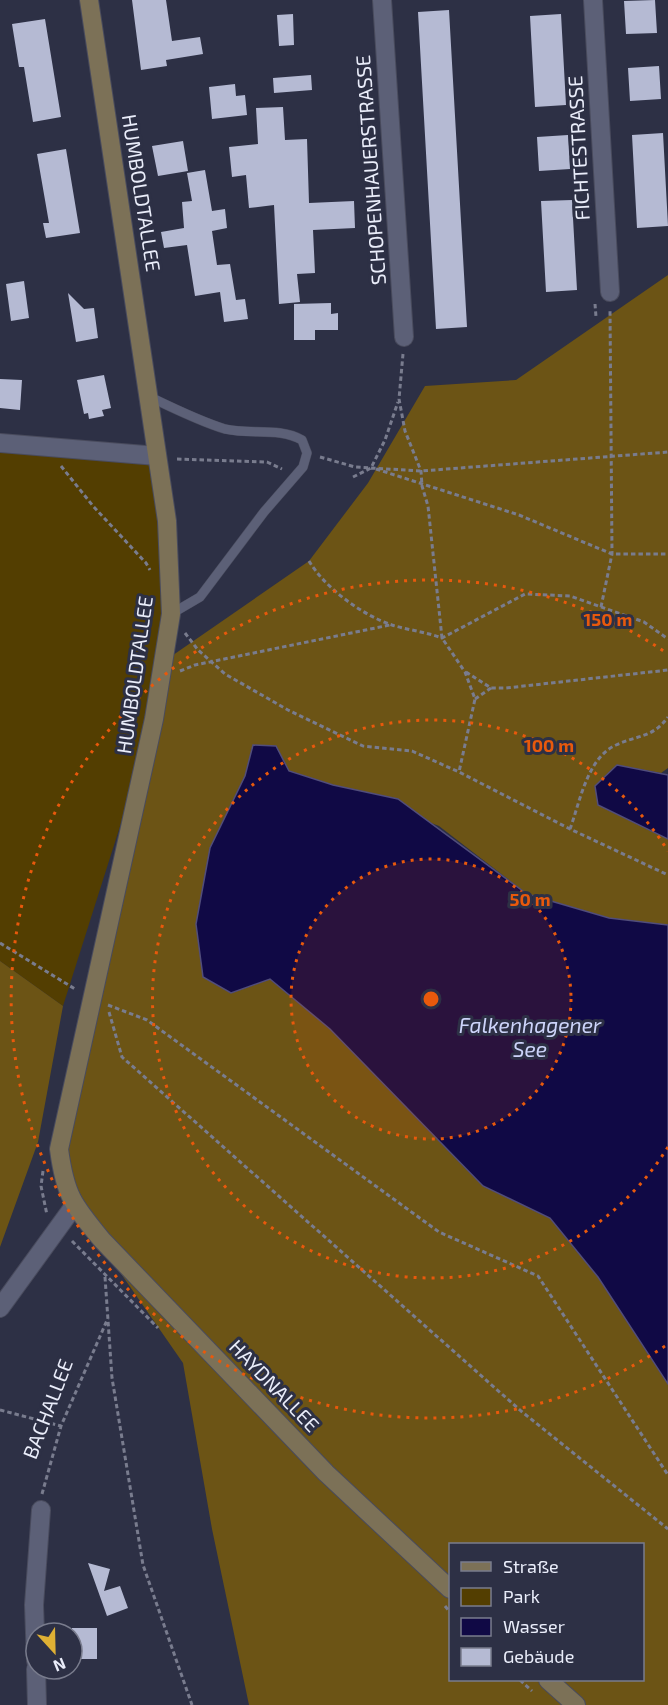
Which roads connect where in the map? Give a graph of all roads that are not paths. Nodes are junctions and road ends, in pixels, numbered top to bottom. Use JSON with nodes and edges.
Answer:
{"nodes":[{"id":1,"x":89,"y":0,"type":"edge"},
{"id":2,"x":382,"y":0,"type":"edge"},
{"id":3,"x":593,"y":0,"type":"edge"},
{"id":4,"x":610,"y":292,"type":"road end"},
{"id":5,"x":404,"y":338,"type":"road end"},
{"id":6,"x":148,"y":396,"type":"junction"},
{"id":7,"x":0,"y":443,"type":"edge"},
{"id":8,"x":157,"y":456,"type":"junction"},
{"id":9,"x":171,"y":614,"type":"junction"},
{"id":10,"x":74,"y":1206,"type":"junction"},
{"id":11,"x":0,"y":1308,"type":"edge"},
{"id":12,"x":41,"y":1510,"type":"road end"},
{"id":13,"x":449,"y":1588,"type":"edge"},
{"id":14,"x":35,"y":1621,"type":"edge"},
{"id":15,"x":36,"y":1681,"type":"edge"},
{"id":16,"x":549,"y":1681,"type":"edge"},
{"id":17,"x":37,"y":1705,"type":"edge"},
{"id":18,"x":576,"y":1705,"type":"edge"}],
"edges":[{"from":1,"to":6,"type":"street","name":"HUMBOLDTALLEE"},
{"from":2,"to":5,"type":"street","name":"SCHOPENHAUERSTRASSE"},
{"from":3,"to":4,"type":"street","name":"FICHTESTRASSE"},
{"from":6,"to":8,"type":"street","name":"HUMBOLDTALLEE"},
{"from":6,"to":9,"type":"lane"},
{"from":7,"to":8,"type":"street"},
{"from":8,"to":9,"type":"street","name":"HUMBOLDTALLEE"},
{"from":9,"to":10,"type":"street","name":"HUMBOLDTALLEE"},
{"from":10,"to":11,"type":"street"},
{"from":10,"to":13,"type":"street","name":"HAYDNALLEE"},
{"from":12,"to":14,"type":"street"},
{"from":15,"to":17,"type":"street"},
{"from":16,"to":18,"type":"street"}]}
